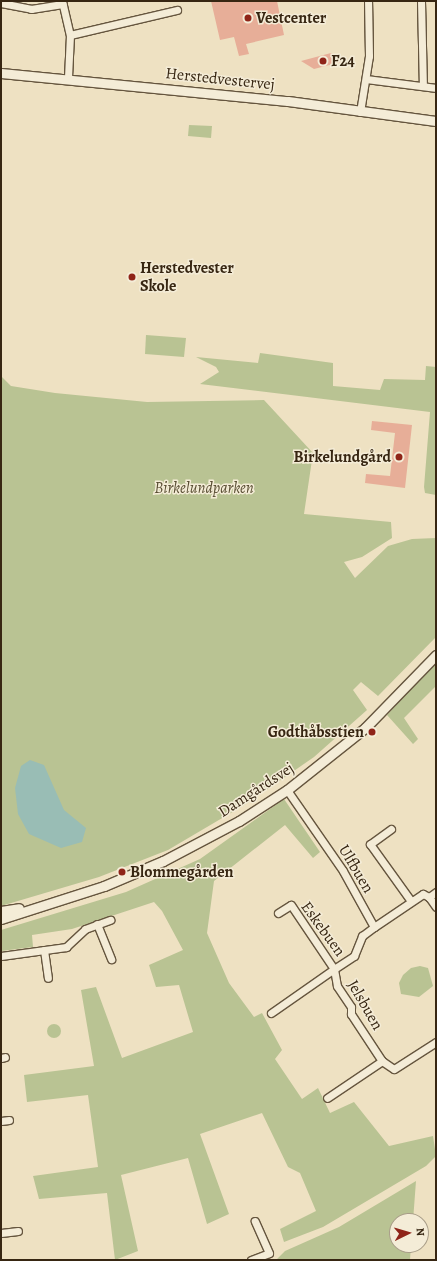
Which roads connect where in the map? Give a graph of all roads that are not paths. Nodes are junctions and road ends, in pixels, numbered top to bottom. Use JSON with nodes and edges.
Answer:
{"nodes":[{"id":1,"x":368,"y":1,"type":"edge"},
{"id":2,"x":421,"y":1,"type":"edge"},
{"id":3,"x":63,"y":2,"type":"edge"},
{"id":4,"x":1,"y":3,"type":"edge"},
{"id":5,"x":177,"y":10,"type":"dead end"},
{"id":6,"x":70,"y":36,"type":"junction"},
{"id":7,"x":1,"y":73,"type":"edge"},
{"id":8,"x":68,"y":78,"type":"junction"},
{"id":9,"x":366,"y":79,"type":"junction"},
{"id":10,"x":423,"y":86,"type":"junction"},
{"id":11,"x":436,"y":88,"type":"edge"},
{"id":12,"x":360,"y":112,"type":"junction"},
{"id":13,"x":436,"y":121,"type":"edge"},
{"id":14,"x":436,"y":655,"type":"edge"},
{"id":15,"x":287,"y":790,"type":"junction"},
{"id":16,"x":391,"y":829,"type":"dead end"},
{"id":17,"x":436,"y":892,"type":"edge"},
{"id":18,"x":429,"y":896,"type":"junction"},
{"id":19,"x":60,"y":901,"type":"junction"},
{"id":20,"x":411,"y":901,"type":"junction"},
{"id":21,"x":436,"y":907,"type":"edge"},
{"id":22,"x":1,"y":911,"type":"edge"},
{"id":23,"x":278,"y":913,"type":"dead end"},
{"id":24,"x":1,"y":919,"type":"edge"},
{"id":25,"x":110,"y":920,"type":"dead end"},
{"id":26,"x":97,"y":924,"type":"junction"},
{"id":27,"x":374,"y":926,"type":"junction"},
{"id":28,"x":44,"y":950,"type":"junction"},
{"id":29,"x":1,"y":956,"type":"edge"},
{"id":30,"x":111,"y":959,"type":"dead end"},
{"id":31,"x":334,"y":970,"type":"junction"},
{"id":32,"x":48,"y":978,"type":"dead end"},
{"id":33,"x":271,"y":1013,"type":"dead end"},
{"id":34,"x":436,"y":1042,"type":"edge"},
{"id":35,"x":382,"y":1061,"type":"junction"},
{"id":36,"x":327,"y":1098,"type":"dead end"},
{"id":37,"x":10,"y":1120,"type":"dead end"},
{"id":38,"x":1,"y":1121,"type":"edge"},
{"id":39,"x":255,"y":1221,"type":"dead end"},
{"id":40,"x":18,"y":1231,"type":"dead end"},
{"id":41,"x":1,"y":1233,"type":"edge"},
{"id":42,"x":251,"y":1260,"type":"edge"}],
"edges":[{"from":1,"to":9,"type":"street"},
{"from":2,"to":10,"type":"street"},
{"from":3,"to":4,"type":"street"},
{"from":3,"to":6,"type":"street"},
{"from":5,"to":6,"type":"street"},
{"from":6,"to":8,"type":"street"},
{"from":7,"to":8,"type":"street","name":"Herstedvestervej"},
{"from":8,"to":12,"type":"street","name":"Herstedvestervej"},
{"from":9,"to":10,"type":"street"},
{"from":9,"to":12,"type":"street"},
{"from":10,"to":11,"type":"street"},
{"from":12,"to":13,"type":"street","name":"Herstedvestervej"},
{"from":14,"to":15,"type":"street","name":"Damgårdsvej"},
{"from":15,"to":19,"type":"street","name":"Damgårdsvej"},
{"from":15,"to":27,"type":"street","name":"Ulfbuen"},
{"from":16,"to":20,"type":"street","name":"Ulfbuen"},
{"from":17,"to":18,"type":"street"},
{"from":18,"to":20,"type":"street"},
{"from":18,"to":21,"type":"street"},
{"from":19,"to":22,"type":"street","name":"Damgårdsvej"},
{"from":19,"to":24,"type":"street","name":"Damgårdsvej"},
{"from":20,"to":27,"type":"street"},
{"from":23,"to":31,"type":"street","name":"Eskebuen"},
{"from":25,"to":26,"type":"street"},
{"from":26,"to":28,"type":"street"},
{"from":26,"to":30,"type":"street"},
{"from":27,"to":31,"type":"street","name":"Eskebuen"},
{"from":28,"to":29,"type":"street"},
{"from":28,"to":32,"type":"street"},
{"from":31,"to":33,"type":"street","name":"Jelsbuen"},
{"from":31,"to":35,"type":"street","name":"Jelsbuen"},
{"from":34,"to":35,"type":"street"},
{"from":35,"to":36,"type":"street"},
{"from":37,"to":38,"type":"street"},
{"from":39,"to":42,"type":"street"},
{"from":40,"to":41,"type":"street"}]}
